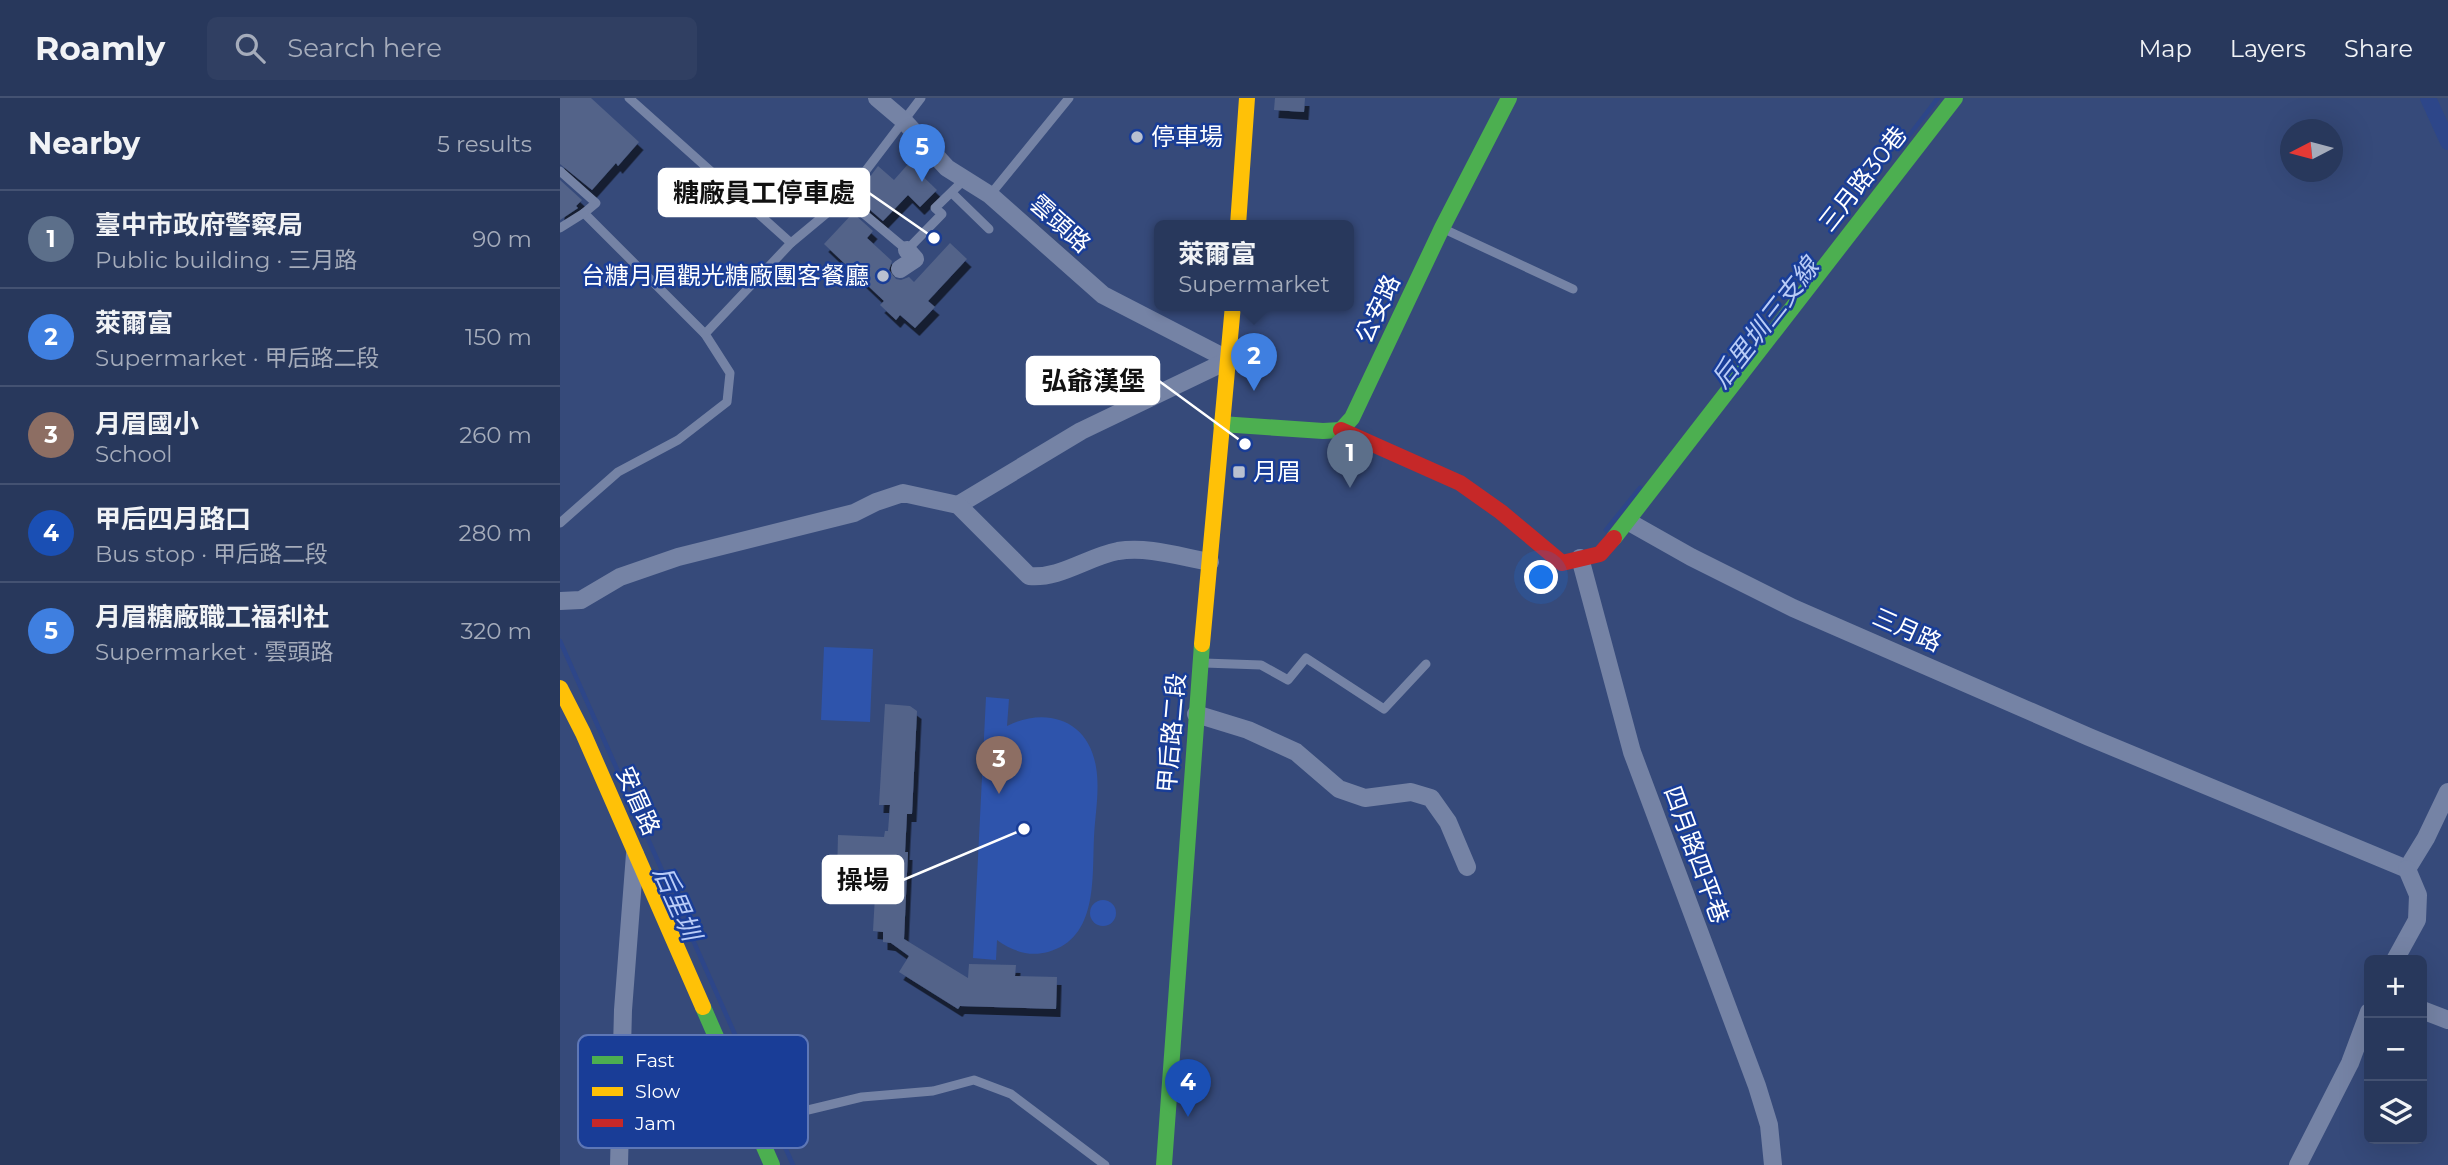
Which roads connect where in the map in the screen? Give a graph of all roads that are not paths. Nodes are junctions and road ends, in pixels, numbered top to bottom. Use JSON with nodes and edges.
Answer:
{"nodes":[{"id":1,"x":629,"y":98,"type":"edge"},
{"id":2,"x":877,"y":98,"type":"edge"},
{"id":3,"x":921,"y":98,"type":"edge"},
{"id":4,"x":1069,"y":98,"type":"edge"},
{"id":5,"x":1247,"y":98,"type":"edge"},
{"id":6,"x":1509,"y":98,"type":"edge"},
{"id":7,"x":1955,"y":98,"type":"edge"},
{"id":8,"x":903,"y":120,"type":"junction"},
{"id":9,"x":560,"y":171,"type":"edge"},
{"id":10,"x":965,"y":178,"type":"junction"},
{"id":11,"x":952,"y":193,"type":"junction"},
{"id":12,"x":990,"y":195,"type":"junction"},
{"id":13,"x":845,"y":198,"type":"junction"},
{"id":14,"x":584,"y":214,"type":"junction"},
{"id":15,"x":1238,"y":220,"type":"edge"},
{"id":16,"x":560,"y":228,"type":"edge"},
{"id":17,"x":1442,"y":228,"type":"junction"},
{"id":18,"x":989,"y":229,"type":"dead end"},
{"id":19,"x":792,"y":243,"type":"junction"},
{"id":20,"x":907,"y":250,"type":"junction"},
{"id":21,"x":901,"y":270,"type":"dead end"},
{"id":22,"x":1573,"y":289,"type":"dead end"},
{"id":23,"x":1233,"y":311,"type":"edge"},
{"id":24,"x":705,"y":334,"type":"junction"},
{"id":25,"x":1229,"y":360,"type":"junction"},
{"id":26,"x":1221,"y":424,"type":"junction"},
{"id":27,"x":1340,"y":430,"type":"junction"},
{"id":28,"x":958,"y":505,"type":"junction"},
{"id":29,"x":1629,"y":522,"type":"junction"},
{"id":30,"x":560,"y":523,"type":"edge"},
{"id":31,"x":1580,"y":558,"type":"junction"},
{"id":32,"x":1210,"y":562,"type":"junction"},
{"id":33,"x":560,"y":601,"type":"edge"},
{"id":34,"x":1201,"y":663,"type":"junction"},
{"id":35,"x":1426,"y":664,"type":"dead end"},
{"id":36,"x":560,"y":688,"type":"edge"},
{"id":37,"x":1196,"y":714,"type":"junction"},
{"id":38,"x":2448,"y":792,"type":"edge"},
{"id":39,"x":635,"y":851,"type":"junction"},
{"id":40,"x":1467,"y":867,"type":"dead end"},
{"id":41,"x":2407,"y":869,"type":"junction"},
{"id":42,"x":2398,"y":955,"type":"edge"},
{"id":43,"x":2427,"y":1012,"type":"edge"},
{"id":44,"x":2367,"y":1018,"type":"edge"},
{"id":45,"x":2448,"y":1020,"type":"edge"},
{"id":46,"x":622,"y":1035,"type":"edge"},
{"id":47,"x":716,"y":1035,"type":"edge"},
{"id":48,"x":808,"y":1110,"type":"edge"},
{"id":49,"x":765,"y":1148,"type":"edge"},
{"id":50,"x":772,"y":1165,"type":"edge"},
{"id":51,"x":1105,"y":1165,"type":"edge"},
{"id":52,"x":1164,"y":1165,"type":"edge"},
{"id":53,"x":1773,"y":1165,"type":"edge"},
{"id":54,"x":2298,"y":1165,"type":"edge"}],
"edges":[{"from":1,"to":19,"type":"lane"},
{"from":2,"to":8,"type":"street","name":"雲頭路"},
{"from":3,"to":8,"type":"lane"},
{"from":4,"to":12,"type":"lane"},
{"from":5,"to":15,"type":"main road"},
{"from":6,"to":17,"type":"main road","name":"公安路"},
{"from":7,"to":29,"type":"main road","name":"三月路30巷"},
{"from":8,"to":10,"type":"street","name":"雲頭路"},
{"from":8,"to":13,"type":"lane"},
{"from":9,"to":14,"type":"lane"},
{"from":10,"to":11,"type":"lane"},
{"from":10,"to":12,"type":"street","name":"雲頭路"},
{"from":11,"to":18,"type":"lane"},
{"from":11,"to":20,"type":"lane"},
{"from":12,"to":25,"type":"street","name":"雲頭路"},
{"from":13,"to":19,"type":"lane"},
{"from":13,"to":20,"type":"lane"},
{"from":14,"to":16,"type":"lane"},
{"from":14,"to":24,"type":"lane"},
{"from":17,"to":22,"type":"lane"},
{"from":17,"to":27,"type":"main road","name":"公安路"},
{"from":19,"to":24,"type":"lane"},
{"from":20,"to":21,"type":"street"},
{"from":23,"to":25,"type":"main road","name":"甲后路二段"},
{"from":24,"to":30,"type":"lane"},
{"from":25,"to":26,"type":"main road","name":"甲后路二段"},
{"from":25,"to":28,"type":"street"},
{"from":26,"to":27,"type":"main road"},
{"from":26,"to":32,"type":"main road","name":"甲后路二段"},
{"from":27,"to":31,"type":"main road"},
{"from":28,"to":32,"type":"street"},
{"from":28,"to":33,"type":"street"},
{"from":29,"to":31,"type":"main road"},
{"from":29,"to":41,"type":"street","name":"三月路"},
{"from":31,"to":53,"type":"street","name":"四月路四平巷"},
{"from":32,"to":34,"type":"main road","name":"甲后路二段"},
{"from":34,"to":35,"type":"lane"},
{"from":34,"to":37,"type":"main road","name":"甲后路二段"},
{"from":36,"to":39,"type":"main road","name":"安眉路"},
{"from":37,"to":40,"type":"street"},
{"from":37,"to":52,"type":"main road","name":"甲后路二段"},
{"from":38,"to":41,"type":"street"},
{"from":39,"to":46,"type":"street"},
{"from":39,"to":47,"type":"main road","name":"安眉路"},
{"from":41,"to":42,"type":"street"},
{"from":43,"to":45,"type":"street"},
{"from":44,"to":54,"type":"street"},
{"from":48,"to":51,"type":"lane"},
{"from":49,"to":50,"type":"main road","name":"安眉路"}]}
